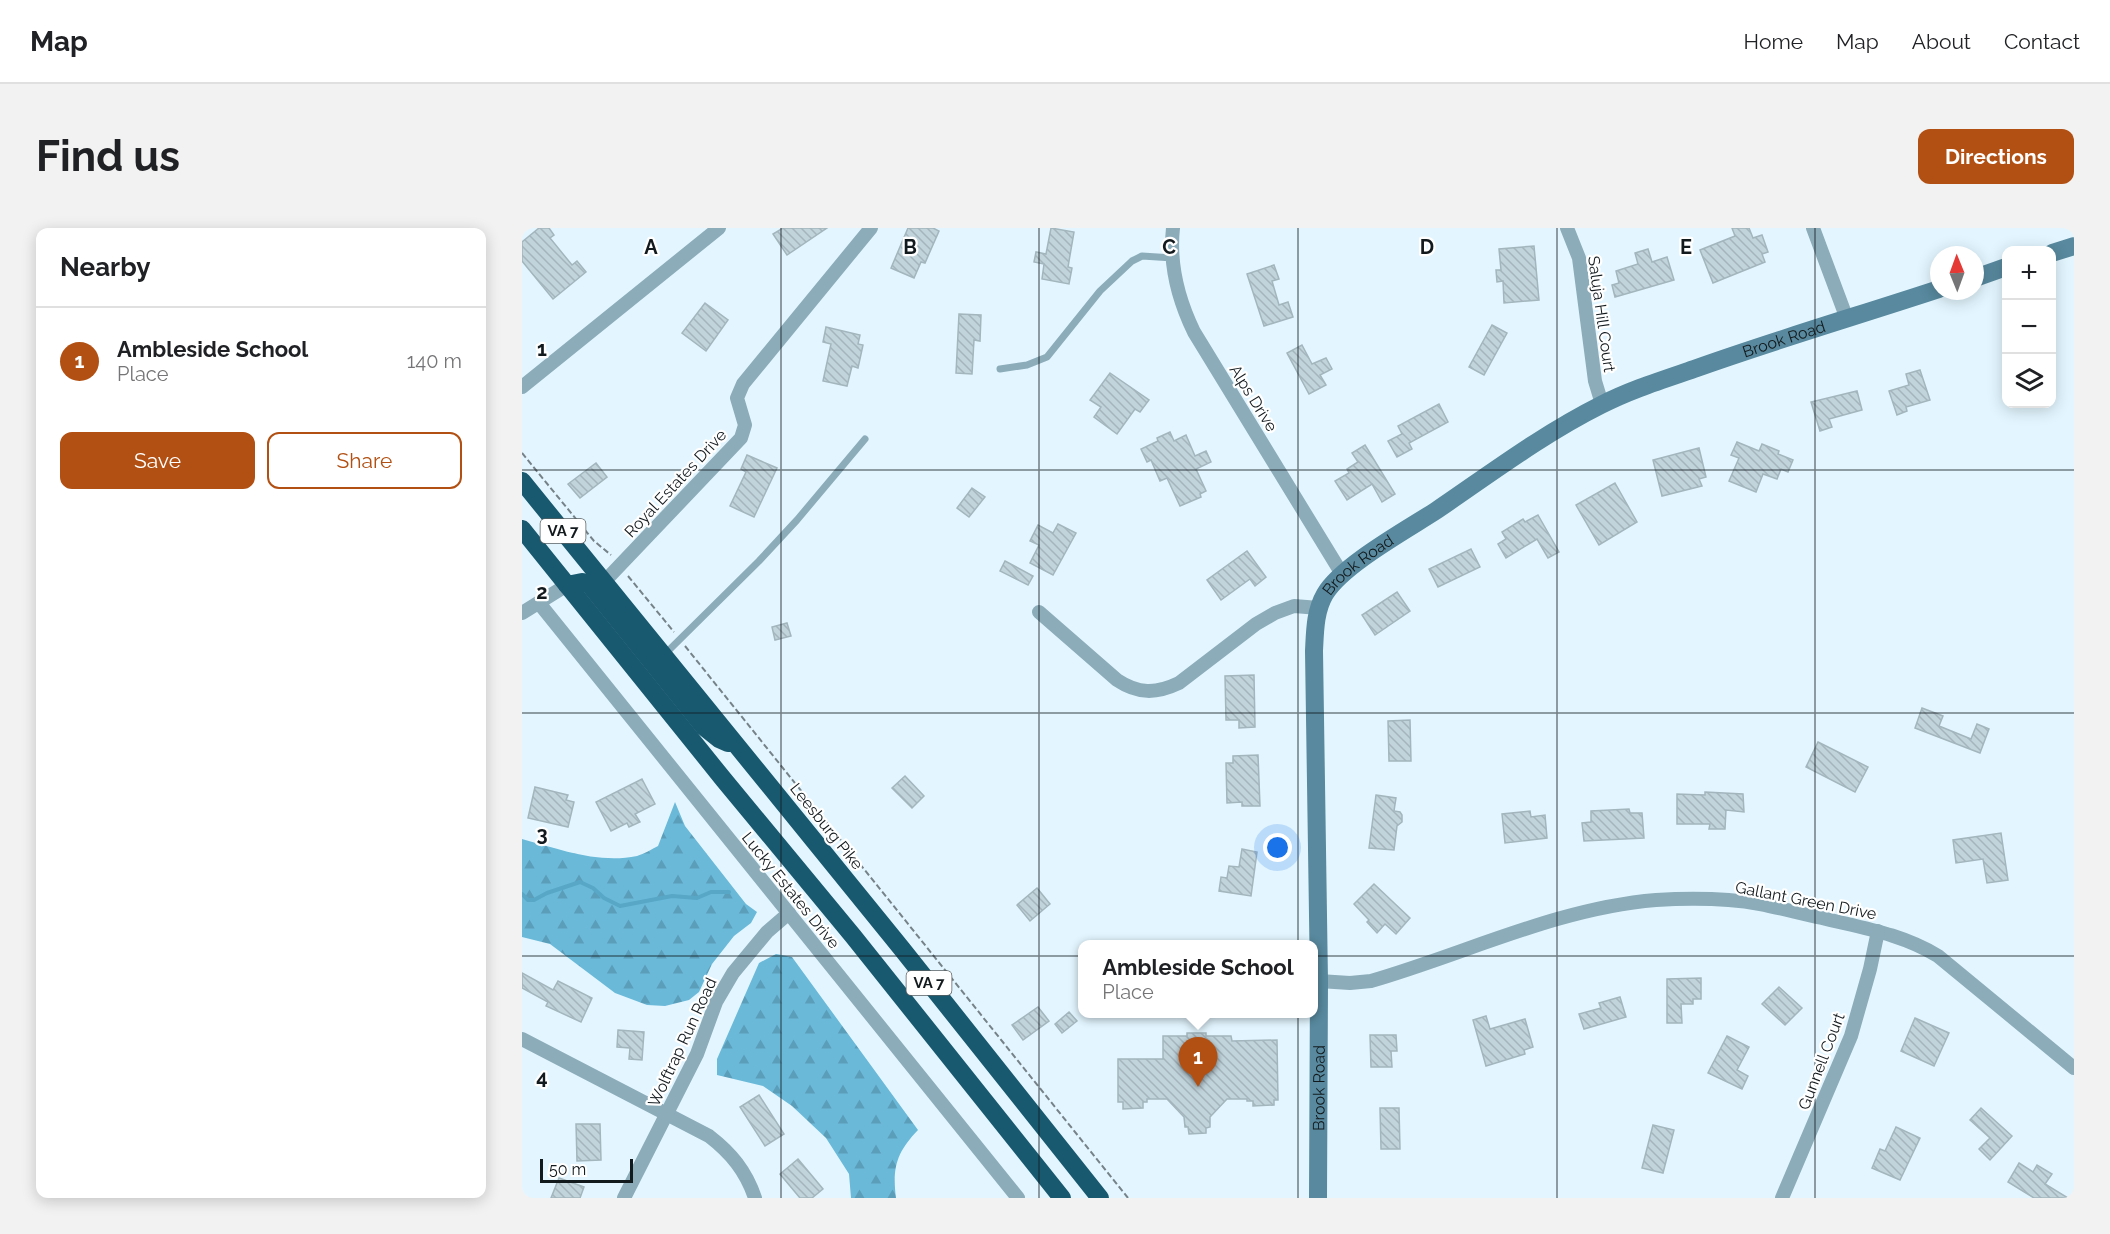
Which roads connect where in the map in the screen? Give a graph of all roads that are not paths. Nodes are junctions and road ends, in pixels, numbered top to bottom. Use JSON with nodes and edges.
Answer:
{"nodes":[{"id":1,"x":718,"y":228,"type":"edge"},
{"id":2,"x":871,"y":228,"type":"edge"},
{"id":3,"x":1173,"y":228,"type":"edge"},
{"id":4,"x":1568,"y":228,"type":"edge"},
{"id":5,"x":1813,"y":228,"type":"edge"},
{"id":6,"x":2074,"y":246,"type":"edge"},
{"id":7,"x":2056,"y":252,"type":"edge"},
{"id":8,"x":1173,"y":258,"type":"junction"},
{"id":9,"x":2002,"y":269,"type":"edge"},
{"id":10,"x":1984,"y":275,"type":"edge"},
{"id":11,"x":1930,"y":292,"type":"edge"},
{"id":12,"x":1847,"y":319,"type":"junction"},
{"id":13,"x":1000,"y":369,"type":"dead end"},
{"id":14,"x":522,"y":387,"type":"edge"},
{"id":15,"x":1602,"y":404,"type":"junction"},
{"id":16,"x":865,"y":439,"type":"dead end"},
{"id":17,"x":522,"y":481,"type":"edge"},
{"id":18,"x":522,"y":529,"type":"edge"},
{"id":19,"x":1342,"y":573,"type":"junction"},
{"id":20,"x":604,"y":582,"type":"junction"},
{"id":21,"x":567,"y":585,"type":"junction"},
{"id":22,"x":539,"y":603,"type":"junction"},
{"id":23,"x":1319,"y":608,"type":"junction"},
{"id":24,"x":1039,"y":612,"type":"dead end"},
{"id":25,"x":522,"y":613,"type":"edge"},
{"id":26,"x":664,"y":655,"type":"junction"},
{"id":27,"x":738,"y":747,"type":"junction"},
{"id":28,"x":789,"y":913,"type":"junction"},
{"id":29,"x":1878,"y":931,"type":"junction"},
{"id":30,"x":1319,"y":981,"type":"junction"},
{"id":31,"x":522,"y":1039,"type":"edge"},
{"id":32,"x":2074,"y":1068,"type":"edge"},
{"id":33,"x":668,"y":1114,"type":"junction"},
{"id":34,"x":1083,"y":1175,"type":"junction"},
{"id":35,"x":624,"y":1198,"type":"edge"},
{"id":36,"x":755,"y":1198,"type":"edge"},
{"id":37,"x":1018,"y":1198,"type":"edge"},
{"id":38,"x":1062,"y":1198,"type":"edge"},
{"id":39,"x":1100,"y":1198,"type":"edge"},
{"id":40,"x":1107,"y":1198,"type":"edge"},
{"id":41,"x":1318,"y":1198,"type":"edge"},
{"id":42,"x":1782,"y":1198,"type":"edge"}],
"edges":[{"from":1,"to":14,"type":"street"},
{"from":2,"to":20,"type":"street","name":"Royal Estates Drive"},
{"from":3,"to":8,"type":"street","name":"Alps Drive"},
{"from":4,"to":15,"type":"street","name":"Saluja Hill Court"},
{"from":5,"to":12,"type":"street"},
{"from":6,"to":7,"type":"street"},
{"from":8,"to":13,"type":"lane"},
{"from":8,"to":19,"type":"street","name":"Alps Drive"},
{"from":9,"to":10,"type":"street"},
{"from":11,"to":12,"type":"street","name":"Brook Road"},
{"from":12,"to":15,"type":"street","name":"Brook Road"},
{"from":15,"to":19,"type":"street","name":"Brook Road"},
{"from":16,"to":26,"type":"lane"},
{"from":17,"to":20,"type":"highway","name":"Leesburg Pike","number":"VA 7"},
{"from":18,"to":21,"type":"highway","number":"VA 7"},
{"from":19,"to":23,"type":"street","name":"Brook Road"},
{"from":20,"to":26,"type":"highway","name":"Leesburg Pike","number":"VA 7"},
{"from":21,"to":22,"type":"street"},
{"from":21,"to":27,"type":"highway"},
{"from":21,"to":38,"type":"highway","number":"VA 7"},
{"from":22,"to":25,"type":"street"},
{"from":22,"to":28,"type":"street","name":"Lucky Estates Drive"},
{"from":23,"to":24,"type":"street"},
{"from":23,"to":30,"type":"street","name":"Brook Road"},
{"from":26,"to":27,"type":"highway","name":"Leesburg Pike","number":"VA 7"},
{"from":27,"to":34,"type":"highway","name":"Leesburg Pike","number":"VA 7"},
{"from":28,"to":33,"type":"street","name":"Wolftrap Run Road"},
{"from":28,"to":37,"type":"street","name":"Lucky Estates Drive"},
{"from":29,"to":30,"type":"street","name":"Gallant Green Drive"},
{"from":29,"to":32,"type":"street","name":"Gallant Green Drive"},
{"from":29,"to":42,"type":"street","name":"Gunnell Court"},
{"from":30,"to":41,"type":"street","name":"Brook Road"},
{"from":31,"to":33,"type":"street"},
{"from":33,"to":35,"type":"street","name":"Wolftrap Run Road"},
{"from":33,"to":36,"type":"street"},
{"from":34,"to":39,"type":"highway","name":"Leesburg Pike","number":"VA 7"},
{"from":34,"to":40,"type":"highway"}]}
